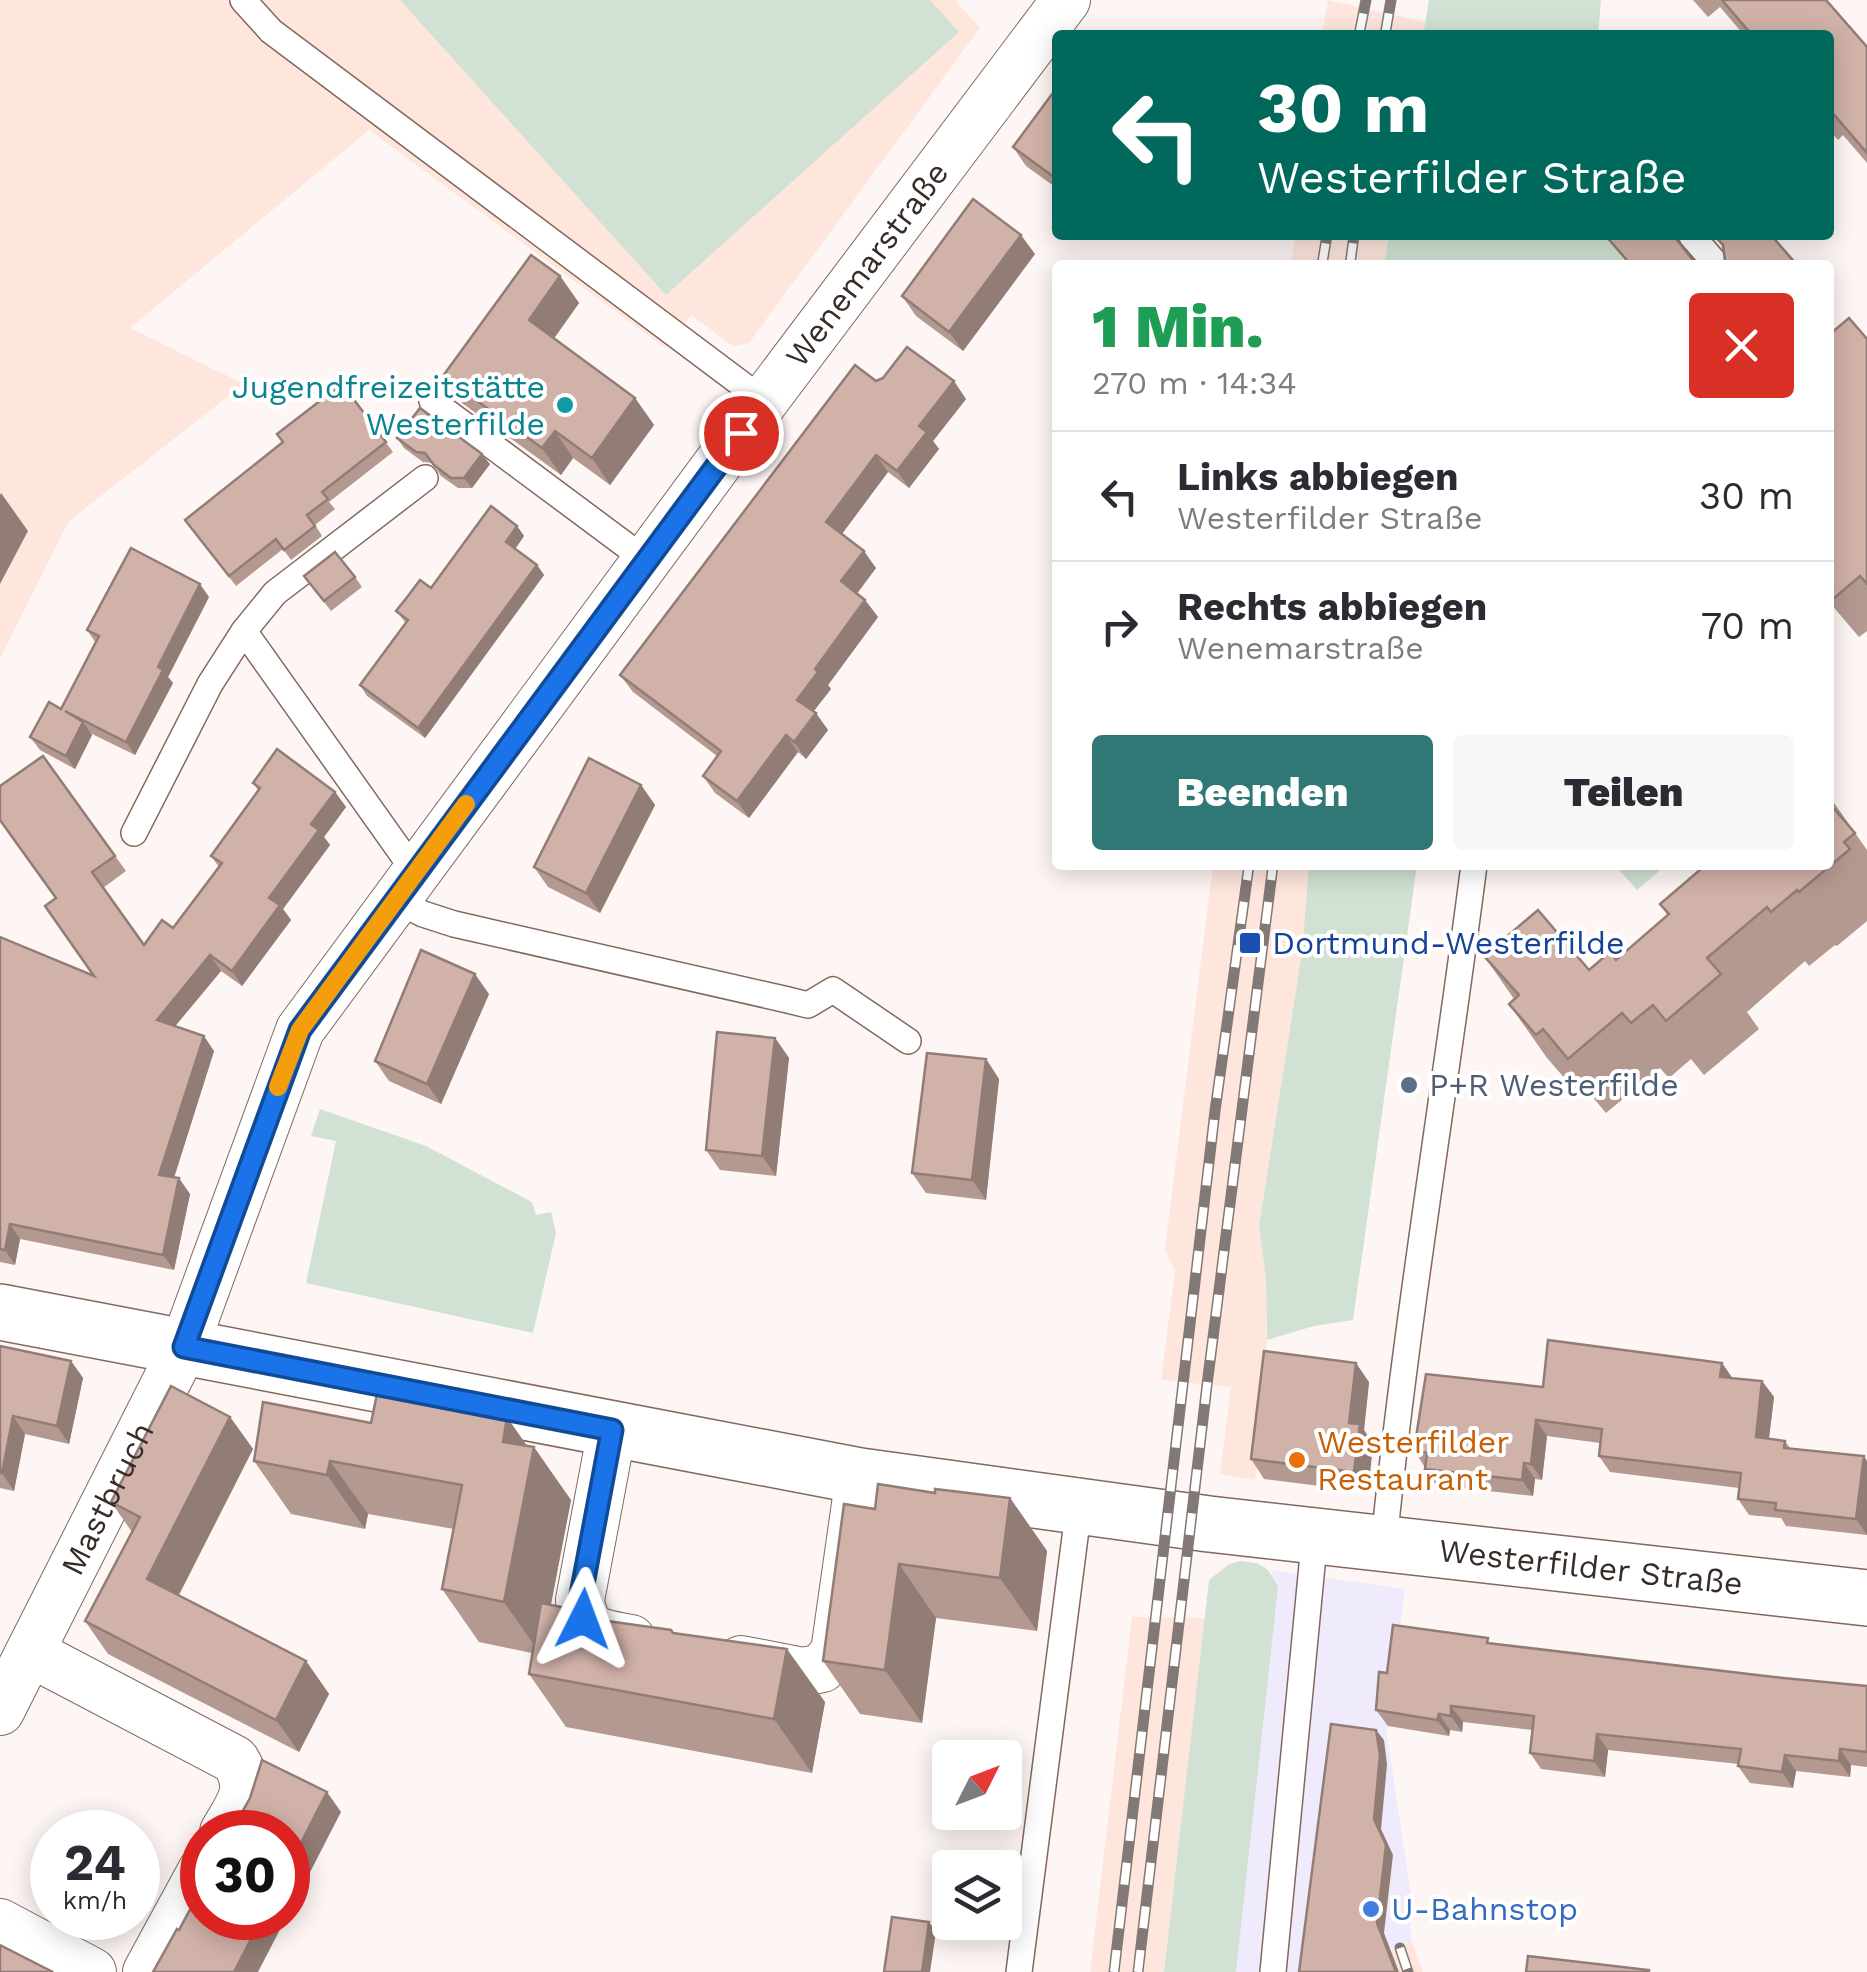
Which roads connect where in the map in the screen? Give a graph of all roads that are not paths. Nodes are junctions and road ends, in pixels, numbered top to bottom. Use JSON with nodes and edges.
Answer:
{"nodes":[{"id":1,"x":243,"y":0,"type":"edge"},
{"id":2,"x":1066,"y":0,"type":"edge"},
{"id":3,"x":1695,"y":240,"type":"edge"},
{"id":4,"x":1713,"y":260,"type":"edge"},
{"id":5,"x":432,"y":401,"type":"dead end"},
{"id":6,"x":764,"y":401,"type":"junction"},
{"id":7,"x":426,"y":478,"type":"dead end"},
{"id":8,"x":647,"y":561,"type":"junction"},
{"id":9,"x":244,"y":632,"type":"junction"},
{"id":10,"x":134,"y":833,"type":"dead end"},
{"id":11,"x":1473,"y":870,"type":"edge"},
{"id":12,"x":405,"y":886,"type":"junction"},
{"id":13,"x":908,"y":1042,"type":"dead end"},
{"id":14,"x":0,"y":1312,"type":"edge"},
{"id":15,"x":184,"y":1347,"type":"junction"},
{"id":16,"x":612,"y":1430,"type":"junction"},
{"id":17,"x":860,"y":1476,"type":"junction"},
{"id":18,"x":1079,"y":1506,"type":"junction"},
{"id":19,"x":1315,"y":1534,"type":"junction"},
{"id":20,"x":1384,"y":1542,"type":"junction"},
{"id":21,"x":1867,"y":1598,"type":"edge"},
{"id":22,"x":31,"y":1652,"type":"junction"},
{"id":23,"x":0,"y":1711,"type":"edge"},
{"id":24,"x":237,"y":1810,"type":"edge"},
{"id":25,"x":180,"y":1911,"type":"edge"},
{"id":26,"x":0,"y":1923,"type":"edge"},
{"id":27,"x":1272,"y":1971,"type":"edge"},
{"id":28,"x":92,"y":1972,"type":"edge"},
{"id":29,"x":147,"y":1972,"type":"edge"},
{"id":30,"x":1019,"y":1972,"type":"edge"}],
"edges":[{"from":1,"to":6,"type":"lane"},
{"from":2,"to":6,"type":"street","name":"Wenemarstraße"},
{"from":3,"to":4,"type":"lane"},
{"from":5,"to":8,"type":"lane"},
{"from":6,"to":8,"type":"street","name":"Wenemarstraße"},
{"from":7,"to":9,"type":"lane"},
{"from":8,"to":12,"type":"street","name":"Wenemarstraße"},
{"from":9,"to":10,"type":"lane"},
{"from":9,"to":12,"type":"lane"},
{"from":11,"to":20,"type":"lane"},
{"from":12,"to":13,"type":"lane"},
{"from":12,"to":15,"type":"street","name":"Wenemarstraße"},
{"from":14,"to":15,"type":"street","name":"Westerfilder Straße"},
{"from":15,"to":16,"type":"street","name":"Westerfilder Straße"},
{"from":15,"to":22,"type":"street","name":"Mastbruch"},
{"from":16,"to":17,"type":"street","name":"Westerfilder Straße"},
{"from":16,"to":17,"type":"street"},
{"from":17,"to":18,"type":"street","name":"Westerfilder Straße"},
{"from":18,"to":19,"type":"street","name":"Westerfilder Straße"},
{"from":18,"to":30,"type":"lane"},
{"from":19,"to":20,"type":"street","name":"Westerfilder Straße"},
{"from":19,"to":27,"type":"lane"},
{"from":20,"to":21,"type":"street","name":"Westerfilder Straße"},
{"from":22,"to":23,"type":"street","name":"Mastbruch"},
{"from":22,"to":24,"type":"street"},
{"from":25,"to":29,"type":"street"},
{"from":26,"to":28,"type":"street"}]}
